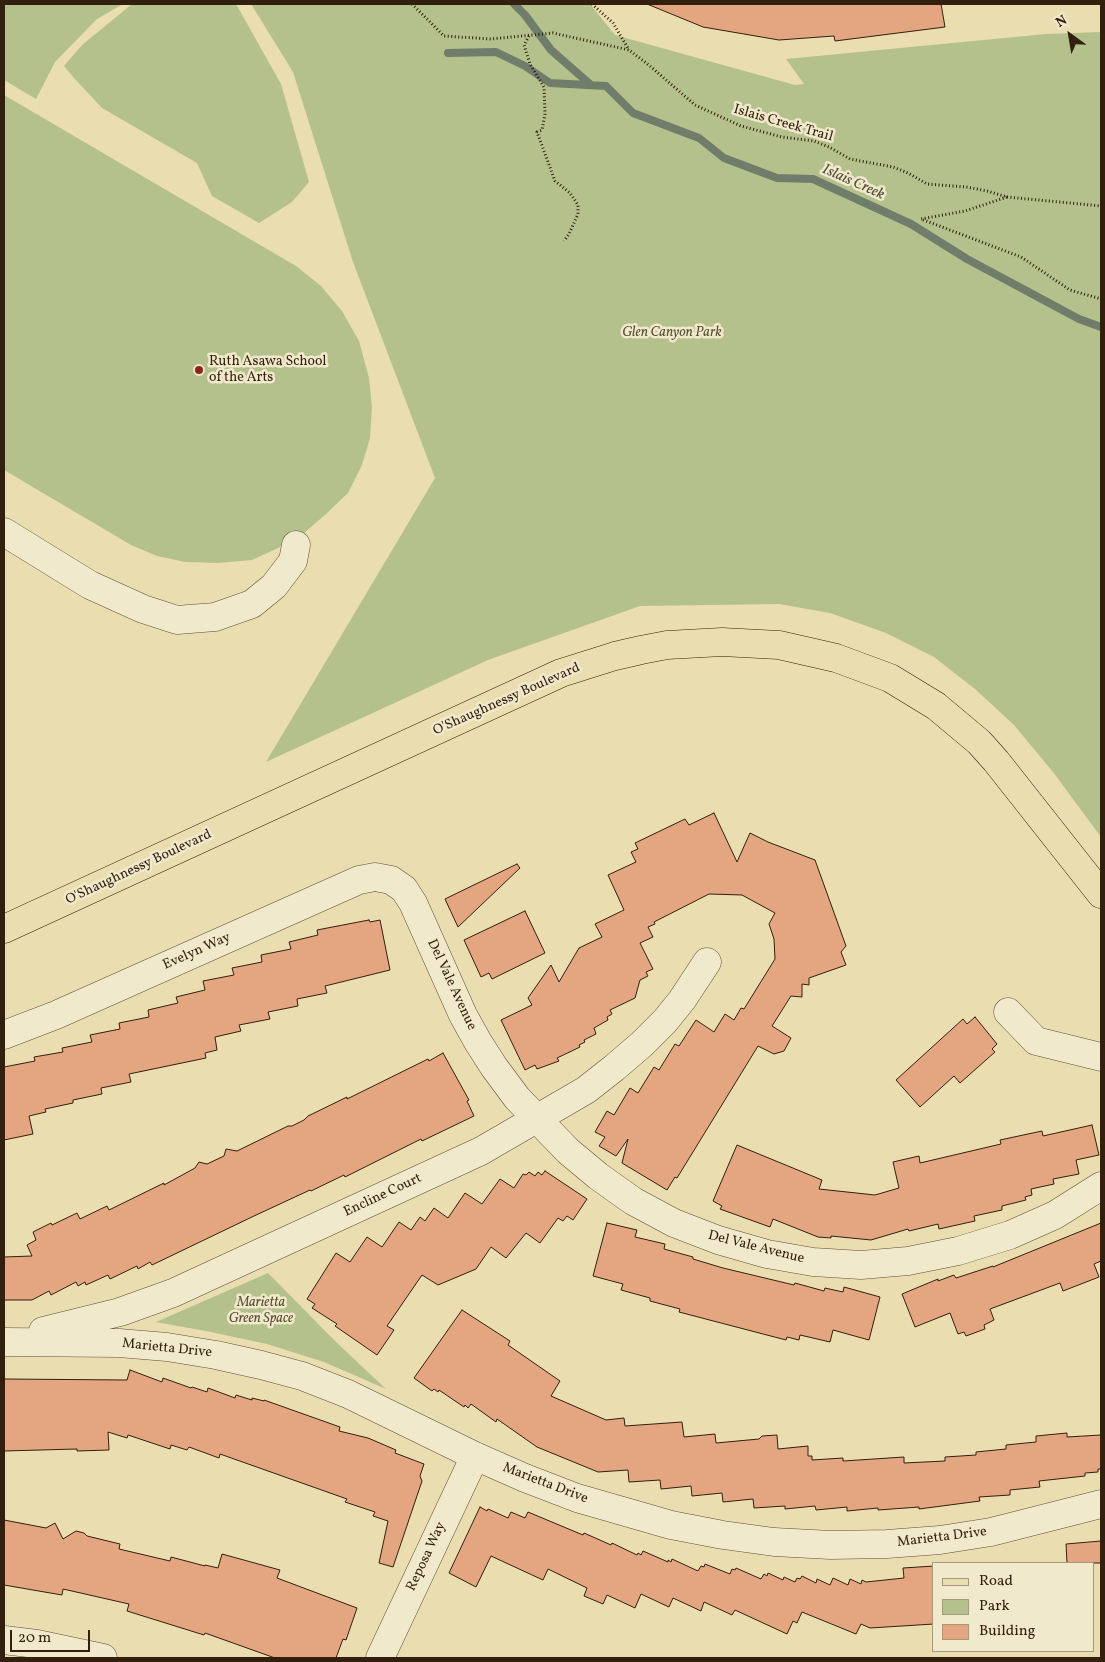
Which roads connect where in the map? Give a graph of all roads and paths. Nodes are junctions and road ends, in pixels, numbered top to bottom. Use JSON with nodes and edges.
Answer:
{"nodes":[{"id":1,"x":412,"y":4,"type":"edge"},
{"id":2,"x":592,"y":4,"type":"edge"},
{"id":3,"x":531,"y":35,"type":"junction"},
{"id":4,"x":629,"y":50,"type":"junction"},
{"id":5,"x":1007,"y":197,"type":"junction"},
{"id":6,"x":1101,"y":206,"type":"edge"},
{"id":7,"x":564,"y":241,"type":"dead end"},
{"id":8,"x":1101,"y":299,"type":"edge"},
{"id":9,"x":4,"y":532,"type":"edge"},
{"id":10,"x":296,"y":546,"type":"dead end"},
{"id":11,"x":392,"y":880,"type":"joint"},
{"id":12,"x":1101,"y":894,"type":"edge"},
{"id":13,"x":4,"y":929,"type":"edge"},
{"id":14,"x":706,"y":962,"type":"dead end"},
{"id":15,"x":1008,"y":1012,"type":"dead end"},
{"id":16,"x":4,"y":1035,"type":"edge"},
{"id":17,"x":1101,"y":1057,"type":"edge"},
{"id":18,"x":536,"y":1119,"type":"junction"},
{"id":19,"x":1101,"y":1186,"type":"edge"},
{"id":20,"x":4,"y":1338,"type":"edge"},
{"id":21,"x":4,"y":1342,"type":"edge"},
{"id":22,"x":475,"y":1456,"type":"junction"},
{"id":23,"x":1101,"y":1504,"type":"edge"},
{"id":24,"x":4,"y":1640,"type":"edge"},
{"id":25,"x":103,"y":1658,"type":"edge"},
{"id":26,"x":380,"y":1658,"type":"edge"}],
"edges":[{"from":1,"to":3,"type":"path","name":"Islais Creek Trail"},
{"from":2,"to":4,"type":"path"},
{"from":3,"to":4,"type":"path","name":"Islais Creek Trail"},
{"from":3,"to":7,"type":"path"},
{"from":4,"to":5,"type":"path","name":"Islais Creek Trail"},
{"from":5,"to":6,"type":"path"},
{"from":5,"to":8,"type":"path"},
{"from":9,"to":10,"type":"street"},
{"from":11,"to":16,"type":"street","name":"Evelyn Way"},
{"from":11,"to":18,"type":"street","name":"Del Vale Avenue"},
{"from":12,"to":13,"type":"main road","name":"O'Shaughnessy Boulevard"},
{"from":14,"to":18,"type":"street","name":"Encline Court"},
{"from":15,"to":17,"type":"street"},
{"from":18,"to":19,"type":"street","name":"Del Vale Avenue"},
{"from":18,"to":20,"type":"street","name":"Encline Court"},
{"from":21,"to":22,"type":"street","name":"Marietta Drive"},
{"from":22,"to":23,"type":"street","name":"Marietta Drive"},
{"from":22,"to":26,"type":"street","name":"Reposa Way"},
{"from":24,"to":25,"type":"street"}]}
